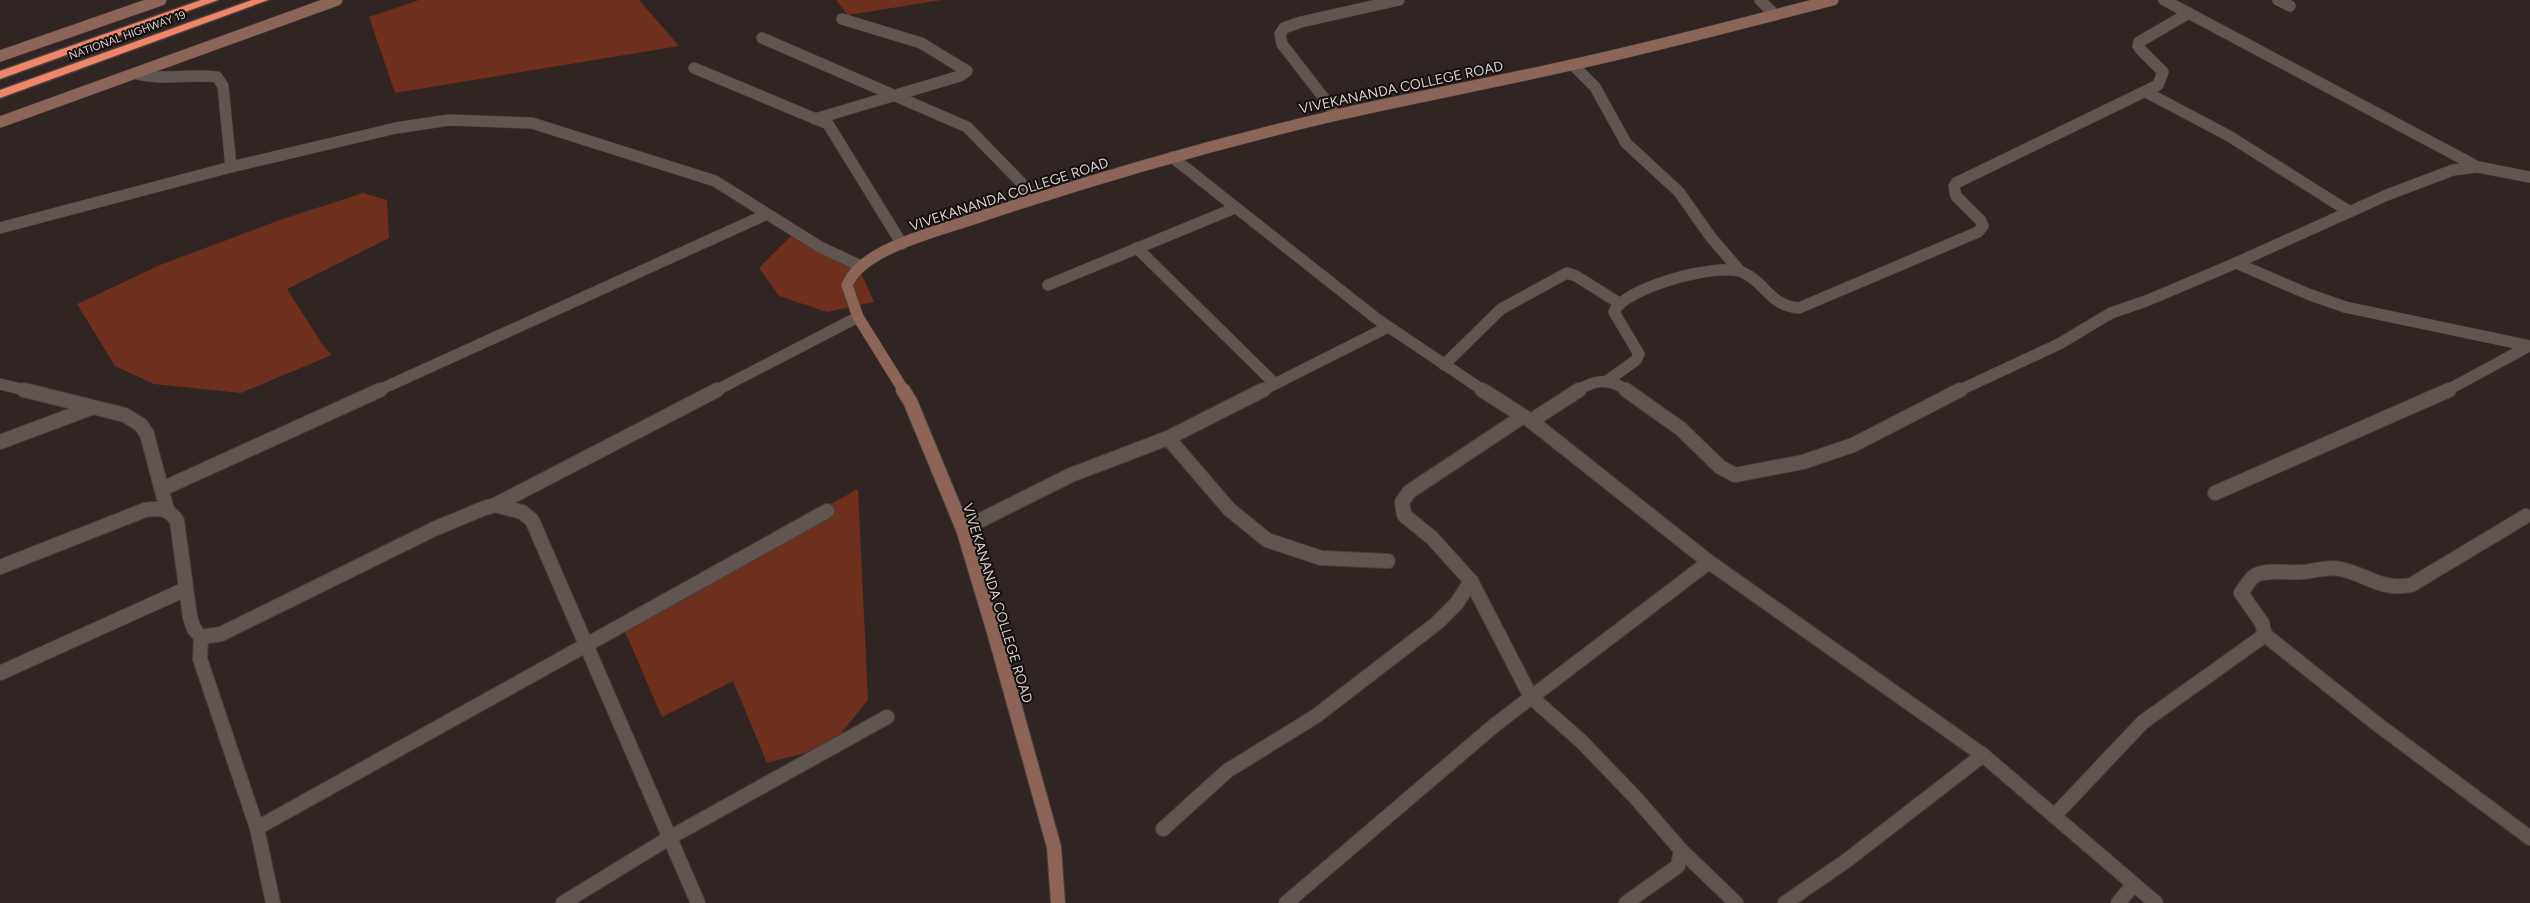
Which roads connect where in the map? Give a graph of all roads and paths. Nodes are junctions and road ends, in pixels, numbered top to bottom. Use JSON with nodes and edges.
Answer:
{"nodes":[{"id":1,"x":161,"y":0,"type":"edge"},
{"id":2,"x":212,"y":0,"type":"edge"},
{"id":3,"x":262,"y":0,"type":"edge"},
{"id":4,"x":337,"y":0,"type":"edge"},
{"id":5,"x":1399,"y":0,"type":"edge"},
{"id":6,"x":1760,"y":0,"type":"edge"},
{"id":7,"x":1834,"y":0,"type":"edge"},
{"id":8,"x":2164,"y":0,"type":"edge"},
{"id":9,"x":2278,"y":0,"type":"edge"},
{"id":10,"x":2290,"y":6,"type":"dead end"},
{"id":11,"x":2189,"y":14,"type":"junction"},
{"id":12,"x":1775,"y":15,"type":"junction"},
{"id":13,"x":842,"y":19,"type":"dead end"},
{"id":14,"x":762,"y":38,"type":"dead end"},
{"id":15,"x":0,"y":56,"type":"edge"},
{"id":16,"x":1573,"y":65,"type":"junction"},
{"id":17,"x":694,"y":68,"type":"dead end"},
{"id":18,"x":0,"y":74,"type":"edge"},
{"id":19,"x":138,"y":74,"type":"junction"},
{"id":20,"x":2146,"y":92,"type":"junction"},
{"id":21,"x":0,"y":94,"type":"edge"},
{"id":22,"x":895,"y":96,"type":"junction"},
{"id":23,"x":1337,"y":115,"type":"junction"},
{"id":24,"x":815,"y":119,"type":"junction"},
{"id":25,"x":0,"y":122,"type":"edge"},
{"id":26,"x":1172,"y":157,"type":"junction"},
{"id":27,"x":231,"y":167,"type":"junction"},
{"id":28,"x":2478,"y":167,"type":"junction"},
{"id":29,"x":2530,"y":177,"type":"edge"},
{"id":30,"x":1036,"y":198,"type":"junction"},
{"id":31,"x":1235,"y":208,"type":"junction"},
{"id":32,"x":2350,"y":212,"type":"junction"},
{"id":33,"x":767,"y":214,"type":"junction"},
{"id":34,"x":0,"y":228,"type":"edge"},
{"id":35,"x":902,"y":244,"type":"junction"},
{"id":36,"x":1137,"y":248,"type":"junction"},
{"id":37,"x":2236,"y":263,"type":"junction"},
{"id":38,"x":861,"y":266,"type":"junction"},
{"id":39,"x":1739,"y":270,"type":"junction"},
{"id":40,"x":1048,"y":285,"type":"dead end"},
{"id":41,"x":1619,"y":302,"type":"junction"},
{"id":42,"x":858,"y":317,"type":"junction"},
{"id":43,"x":1388,"y":327,"type":"junction"},
{"id":44,"x":2529,"y":346,"type":"edge"},
{"id":45,"x":1444,"y":365,"type":"junction"},
{"id":46,"x":1607,"y":381,"type":"junction"},
{"id":47,"x":0,"y":384,"type":"edge"},
{"id":48,"x":1275,"y":384,"type":"junction"},
{"id":49,"x":91,"y":408,"type":"junction"},
{"id":50,"x":1526,"y":419,"type":"junction"},
{"id":51,"x":1168,"y":438,"type":"junction"},
{"id":52,"x":0,"y":442,"type":"edge"},
{"id":53,"x":162,"y":489,"type":"junction"},
{"id":54,"x":2215,"y":493,"type":"dead end"},
{"id":55,"x":495,"y":505,"type":"junction"},
{"id":56,"x":168,"y":510,"type":"junction"},
{"id":57,"x":827,"y":511,"type":"dead end"},
{"id":58,"x":2526,"y":516,"type":"dead end"},
{"id":59,"x":963,"y":529,"type":"junction"},
{"id":60,"x":1388,"y":561,"type":"dead end"},
{"id":61,"x":1709,"y":562,"type":"junction"},
{"id":62,"x":0,"y":567,"type":"edge"},
{"id":63,"x":1471,"y":581,"type":"junction"},
{"id":64,"x":186,"y":589,"type":"junction"},
{"id":65,"x":2265,"y":635,"type":"junction"},
{"id":66,"x":201,"y":637,"type":"junction"},
{"id":67,"x":586,"y":645,"type":"junction"},
{"id":68,"x":0,"y":673,"type":"edge"},
{"id":69,"x":1531,"y":697,"type":"junction"},
{"id":70,"x":887,"y":717,"type":"dead end"},
{"id":71,"x":1983,"y":755,"type":"junction"},
{"id":72,"x":2055,"y":815,"type":"junction"},
{"id":73,"x":257,"y":828,"type":"junction"},
{"id":74,"x":1163,"y":829,"type":"dead end"},
{"id":75,"x":669,"y":838,"type":"junction"},
{"id":76,"x":2530,"y":838,"type":"edge"},
{"id":77,"x":1681,"y":850,"type":"junction"},
{"id":78,"x":2134,"y":884,"type":"junction"},
{"id":79,"x":273,"y":903,"type":"edge"},
{"id":80,"x":563,"y":903,"type":"edge"},
{"id":81,"x":698,"y":903,"type":"edge"},
{"id":82,"x":1058,"y":903,"type":"edge"},
{"id":83,"x":1286,"y":903,"type":"edge"},
{"id":84,"x":1626,"y":903,"type":"edge"},
{"id":85,"x":1736,"y":903,"type":"edge"},
{"id":86,"x":1785,"y":903,"type":"edge"},
{"id":87,"x":2118,"y":903,"type":"edge"},
{"id":88,"x":2156,"y":903,"type":"edge"}],
"edges":[{"from":1,"to":15,"type":"street"},
{"from":2,"to":18,"type":"highway"},
{"from":3,"to":21,"type":"highway","name":"NATIONAL HIGHWAY 19"},
{"from":4,"to":19,"type":"street"},
{"from":5,"to":23,"type":"street"},
{"from":6,"to":12,"type":"street"},
{"from":7,"to":12,"type":"street","name":"VIVEKANANDA COLLEGE ROAD"},
{"from":8,"to":11,"type":"street"},
{"from":9,"to":10,"type":"street"},
{"from":11,"to":20,"type":"street"},
{"from":11,"to":28,"type":"street"},
{"from":12,"to":16,"type":"street","name":"VIVEKANANDA COLLEGE ROAD"},
{"from":13,"to":22,"type":"street"},
{"from":14,"to":22,"type":"street"},
{"from":16,"to":23,"type":"street","name":"VIVEKANANDA COLLEGE ROAD"},
{"from":16,"to":39,"type":"street"},
{"from":17,"to":24,"type":"street"},
{"from":19,"to":25,"type":"street"},
{"from":19,"to":27,"type":"street"},
{"from":20,"to":32,"type":"street"},
{"from":20,"to":39,"type":"street"},
{"from":22,"to":24,"type":"street"},
{"from":22,"to":30,"type":"street"},
{"from":23,"to":26,"type":"street","name":"VIVEKANANDA COLLEGE ROAD"},
{"from":24,"to":35,"type":"street"},
{"from":26,"to":30,"type":"street","name":"VIVEKANANDA COLLEGE ROAD"},
{"from":26,"to":31,"type":"street"},
{"from":27,"to":33,"type":"street"},
{"from":27,"to":34,"type":"street"},
{"from":28,"to":29,"type":"street"},
{"from":28,"to":32,"type":"street"},
{"from":30,"to":35,"type":"street","name":"VIVEKANANDA COLLEGE ROAD"},
{"from":31,"to":36,"type":"street"},
{"from":31,"to":43,"type":"street"},
{"from":32,"to":37,"type":"street"},
{"from":33,"to":38,"type":"street"},
{"from":33,"to":53,"type":"street"},
{"from":35,"to":38,"type":"street","name":"VIVEKANANDA COLLEGE ROAD"},
{"from":36,"to":40,"type":"street"},
{"from":36,"to":48,"type":"street"},
{"from":37,"to":44,"type":"street"},
{"from":37,"to":46,"type":"street"},
{"from":38,"to":42,"type":"street","name":"VIVEKANANDA COLLEGE ROAD"},
{"from":39,"to":41,"type":"street"},
{"from":41,"to":45,"type":"street"},
{"from":41,"to":46,"type":"street"},
{"from":42,"to":55,"type":"street"},
{"from":42,"to":59,"type":"street","name":"VIVEKANANDA COLLEGE ROAD"},
{"from":43,"to":45,"type":"street"},
{"from":43,"to":48,"type":"street"},
{"from":44,"to":54,"type":"street"},
{"from":45,"to":50,"type":"street"},
{"from":46,"to":50,"type":"street"},
{"from":47,"to":49,"type":"street"},
{"from":48,"to":51,"type":"street"},
{"from":49,"to":52,"type":"street"},
{"from":49,"to":53,"type":"street"},
{"from":50,"to":61,"type":"street"},
{"from":50,"to":63,"type":"street"},
{"from":51,"to":59,"type":"street"},
{"from":51,"to":60,"type":"street"},
{"from":53,"to":56,"type":"street"},
{"from":55,"to":66,"type":"street"},
{"from":55,"to":67,"type":"street"},
{"from":56,"to":62,"type":"street"},
{"from":56,"to":64,"type":"street"},
{"from":57,"to":67,"type":"street"},
{"from":58,"to":65,"type":"street"},
{"from":59,"to":82,"type":"street","name":"VIVEKANANDA COLLEGE ROAD"},
{"from":61,"to":69,"type":"street"},
{"from":61,"to":71,"type":"street"},
{"from":63,"to":69,"type":"street"},
{"from":63,"to":74,"type":"street"},
{"from":64,"to":66,"type":"street"},
{"from":64,"to":68,"type":"street"},
{"from":65,"to":72,"type":"street"},
{"from":65,"to":76,"type":"street"},
{"from":66,"to":73,"type":"street"},
{"from":67,"to":73,"type":"street"},
{"from":67,"to":75,"type":"street"},
{"from":69,"to":77,"type":"street"},
{"from":69,"to":83,"type":"street"},
{"from":70,"to":75,"type":"street"},
{"from":71,"to":72,"type":"street"},
{"from":71,"to":86,"type":"street"},
{"from":72,"to":78,"type":"street"},
{"from":73,"to":79,"type":"street"},
{"from":75,"to":80,"type":"street"},
{"from":75,"to":81,"type":"street"},
{"from":77,"to":84,"type":"street"},
{"from":77,"to":85,"type":"street"},
{"from":78,"to":87,"type":"street"},
{"from":78,"to":88,"type":"street"}]}
